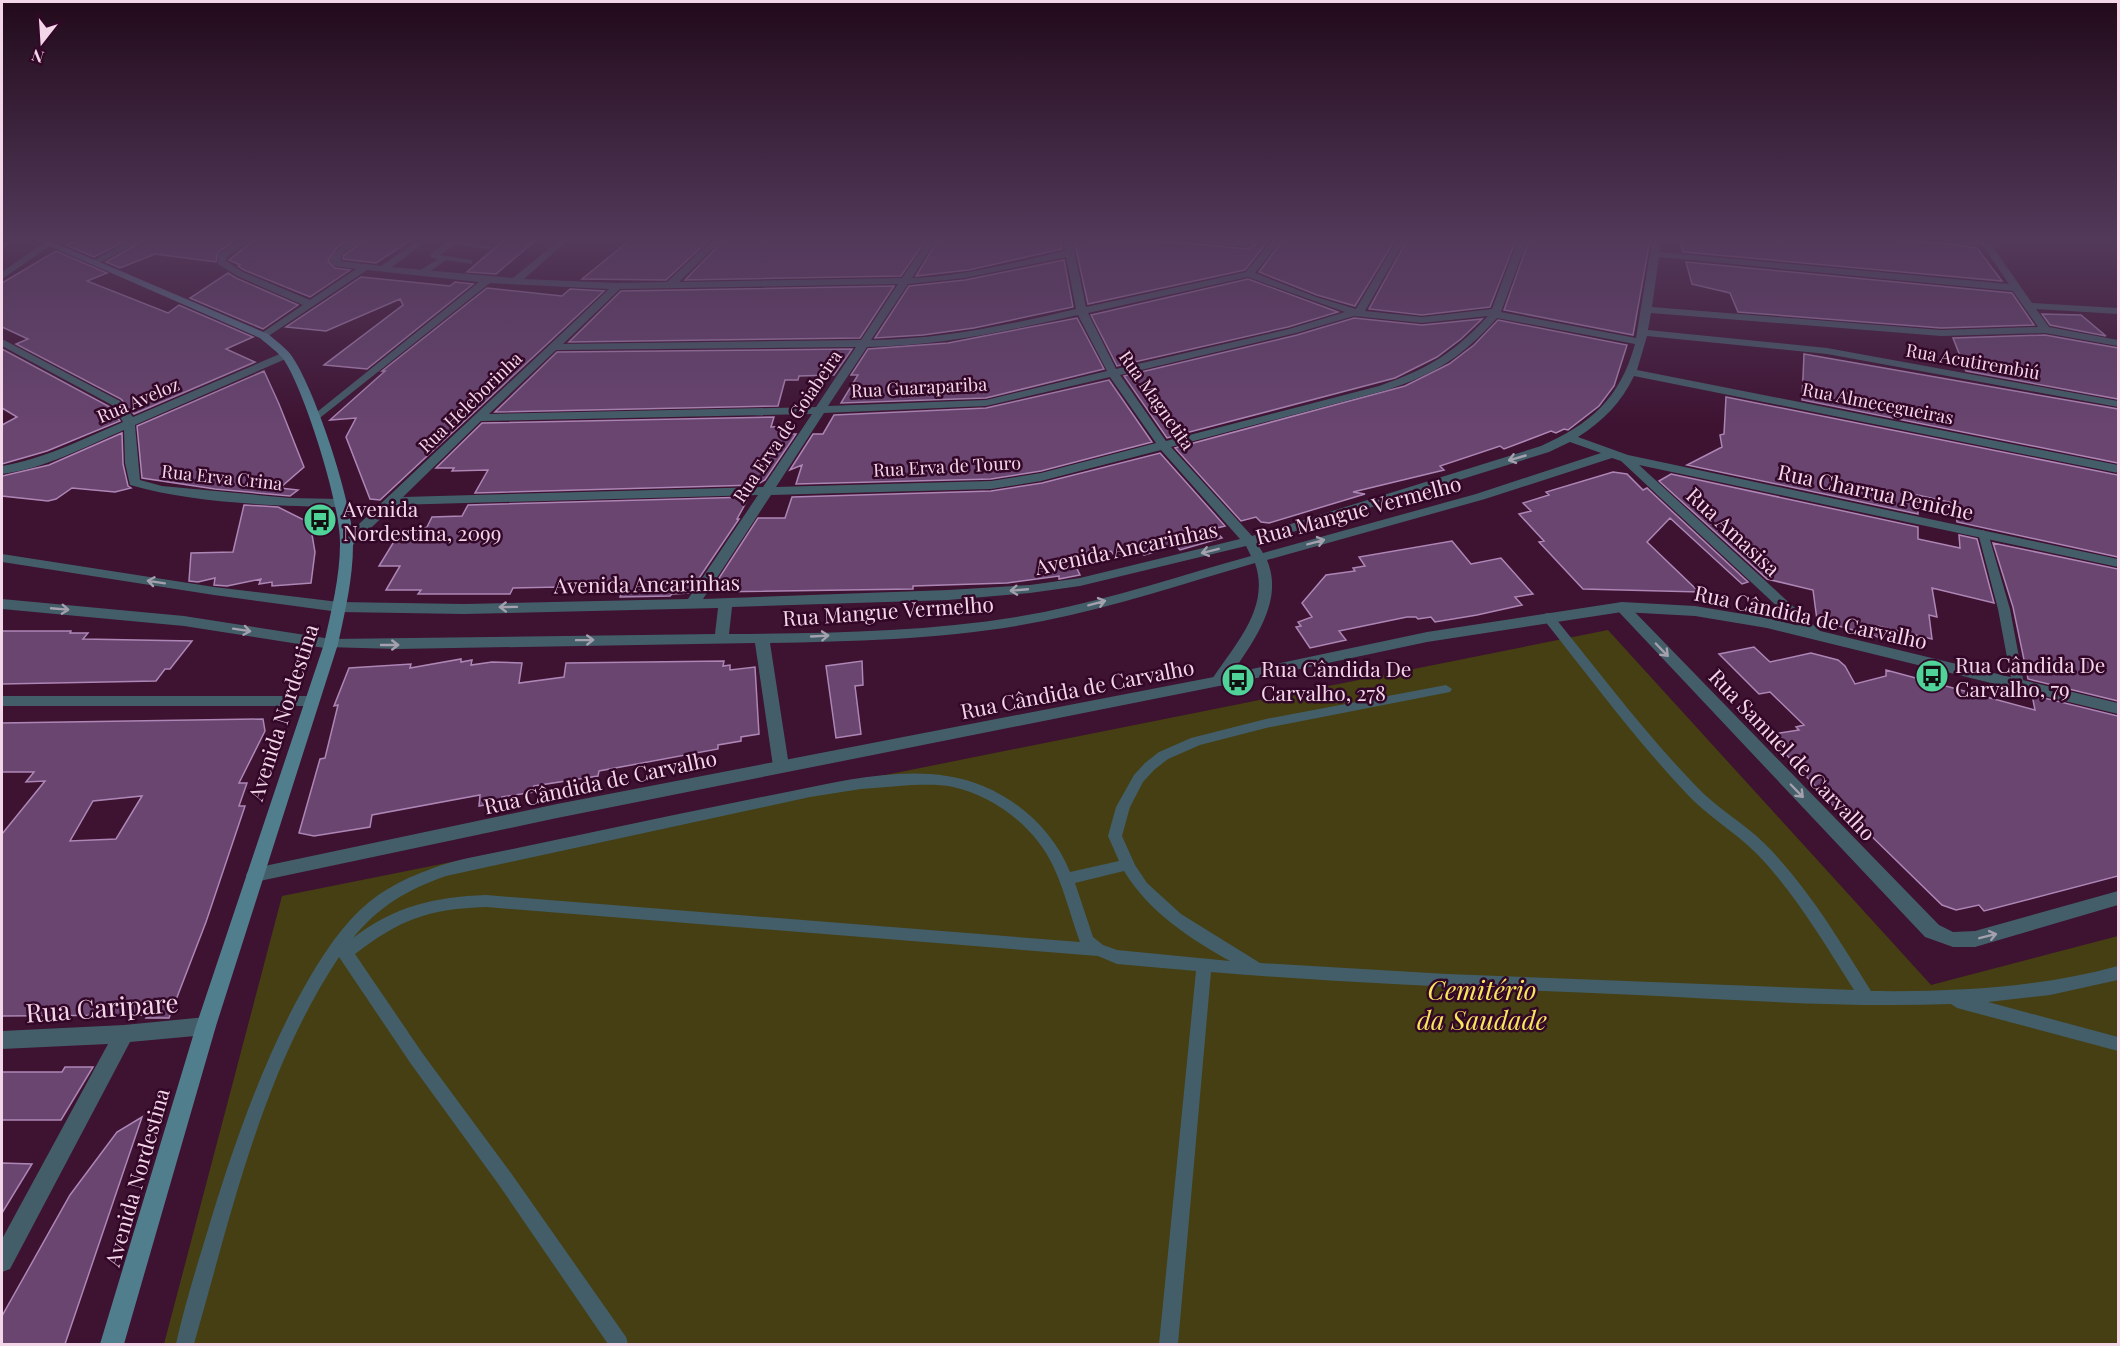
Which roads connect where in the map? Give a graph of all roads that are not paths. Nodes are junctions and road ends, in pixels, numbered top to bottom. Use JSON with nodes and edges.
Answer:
{"nodes":[{"id":1,"x":186,"y":303,"type":"edge"},
{"id":2,"x":307,"y":303,"type":"edge"},
{"id":3,"x":460,"y":303,"type":"edge"},
{"id":4,"x":599,"y":303,"type":"edge"},
{"id":5,"x":890,"y":303,"type":"edge"},
{"id":6,"x":1080,"y":303,"type":"edge"},
{"id":7,"x":1122,"y":303,"type":"edge"},
{"id":8,"x":1327,"y":303,"type":"edge"},
{"id":9,"x":1361,"y":303,"type":"edge"},
{"id":10,"x":1500,"y":303,"type":"edge"},
{"id":11,"x":1649,"y":303,"type":"edge"},
{"id":12,"x":2028,"y":303,"type":"edge"},
{"id":13,"x":310,"y":304,"type":"joint"},
{"id":14,"x":2030,"y":306,"type":"junction"},
{"id":15,"x":1648,"y":310,"type":"junction"},
{"id":16,"x":2118,"y":311,"type":"edge"},
{"id":17,"x":1082,"y":312,"type":"junction"},
{"id":18,"x":1355,"y":313,"type":"junction"},
{"id":19,"x":1496,"y":313,"type":"junction"},
{"id":20,"x":2045,"y":330,"type":"junction"},
{"id":21,"x":264,"y":336,"type":"junction"},
{"id":22,"x":1642,"y":338,"type":"junction"},
{"id":23,"x":2,"y":342,"type":"edge"},
{"id":24,"x":865,"y":342,"type":"junction"},
{"id":25,"x":2118,"y":343,"type":"edge"},
{"id":26,"x":553,"y":347,"type":"junction"},
{"id":27,"x":286,"y":355,"type":"junction"},
{"id":28,"x":1631,"y":372,"type":"junction"},
{"id":29,"x":1113,"y":373,"type":"junction"},
{"id":30,"x":2118,"y":404,"type":"edge"},
{"id":31,"x":821,"y":410,"type":"junction"},
{"id":32,"x":316,"y":418,"type":"junction"},
{"id":33,"x":478,"y":418,"type":"junction"},
{"id":34,"x":130,"y":423,"type":"junction"},
{"id":35,"x":1572,"y":439,"type":"junction"},
{"id":36,"x":1164,"y":446,"type":"junction"},
{"id":37,"x":1618,"y":456,"type":"junction"},
{"id":38,"x":2118,"y":469,"type":"edge"},
{"id":39,"x":2,"y":470,"type":"edge"},
{"id":40,"x":765,"y":490,"type":"junction"},
{"id":41,"x":1386,"y":497,"type":"junction"},
{"id":42,"x":393,"y":501,"type":"junction"},
{"id":43,"x":340,"y":503,"type":"junction"},
{"id":44,"x":1407,"y":517,"type":"junction"},
{"id":45,"x":1983,"y":533,"type":"junction"},
{"id":46,"x":1248,"y":541,"type":"junction"},
{"id":47,"x":347,"y":543,"type":"junction"},
{"id":48,"x":2,"y":558,"type":"edge"},
{"id":49,"x":1260,"y":558,"type":"junction"},
{"id":50,"x":2118,"y":563,"type":"edge"},
{"id":51,"x":693,"y":603,"type":"junction"},
{"id":52,"x":726,"y":603,"type":"junction"},
{"id":53,"x":2,"y":604,"type":"edge"},
{"id":54,"x":339,"y":607,"type":"junction"},
{"id":55,"x":1622,"y":608,"type":"junction"},
{"id":56,"x":1548,"y":617,"type":"junction"},
{"id":57,"x":1815,"y":634,"type":"junction"},
{"id":58,"x":721,"y":639,"type":"junction"},
{"id":59,"x":762,"y":640,"type":"junction"},
{"id":60,"x":331,"y":644,"type":"junction"},
{"id":61,"x":1219,"y":681,"type":"junction"},
{"id":62,"x":2018,"y":684,"type":"junction"},
{"id":63,"x":1446,"y":689,"type":"dead end"},
{"id":64,"x":310,"y":700,"type":"junction"},
{"id":65,"x":2,"y":701,"type":"edge"},
{"id":66,"x":2118,"y":709,"type":"edge"},
{"id":67,"x":781,"y":766,"type":"junction"},
{"id":68,"x":1126,"y":865,"type":"junction"},
{"id":69,"x":255,"y":875,"type":"junction"},
{"id":70,"x":1066,"y":879,"type":"junction"},
{"id":71,"x":2118,"y":898,"type":"edge"},
{"id":72,"x":342,"y":949,"type":"junction"},
{"id":73,"x":1098,"y":950,"type":"junction"},
{"id":74,"x":1204,"y":965,"type":"junction"},
{"id":75,"x":1259,"y":969,"type":"junction"},
{"id":76,"x":2118,"y":973,"type":"edge"},
{"id":77,"x":1867,"y":998,"type":"junction"},
{"id":78,"x":1945,"y":998,"type":"junction"},
{"id":79,"x":206,"y":1026,"type":"junction"},
{"id":80,"x":124,"y":1034,"type":"junction"},
{"id":81,"x":2,"y":1040,"type":"edge"},
{"id":82,"x":2118,"y":1044,"type":"edge"},
{"id":83,"x":2,"y":1261,"type":"edge"},
{"id":84,"x":112,"y":1344,"type":"edge"},
{"id":85,"x":185,"y":1344,"type":"edge"},
{"id":86,"x":619,"y":1344,"type":"edge"},
{"id":87,"x":1168,"y":1344,"type":"edge"}],
"edges":[{"from":1,"to":21,"type":"main road","name":"Avenida Nordestina"},
{"from":2,"to":13,"type":"street"},
{"from":3,"to":32,"type":"street"},
{"from":4,"to":26,"type":"street","name":"Rua Heleborinha"},
{"from":5,"to":24,"type":"street","name":"Rua Erva de Goiabeira"},
{"from":6,"to":17,"type":"street","name":"Rua Magnetita"},
{"from":7,"to":17,"type":"street"},
{"from":8,"to":18,"type":"street"},
{"from":9,"to":18,"type":"street"},
{"from":10,"to":19,"type":"street","name":"Rua Erva de Touro"},
{"from":11,"to":15,"type":"street","name":"Avenida Ancarinhas"},
{"from":12,"to":14,"type":"street"},
{"from":13,"to":21,"type":"street"},
{"from":14,"to":16,"type":"street"},
{"from":14,"to":20,"type":"street"},
{"from":15,"to":20,"type":"street"},
{"from":15,"to":22,"type":"street","name":"Avenida Ancarinhas"},
{"from":17,"to":24,"type":"street"},
{"from":17,"to":29,"type":"street","name":"Rua Magnetita"},
{"from":18,"to":19,"type":"street","name":"Rua Acutirembiú"},
{"from":18,"to":29,"type":"street","name":"Rua Guarapariba"},
{"from":19,"to":22,"type":"street","name":"Rua Acutirembiú"},
{"from":19,"to":36,"type":"street","name":"Rua Erva de Touro"},
{"from":20,"to":25,"type":"street"},
{"from":21,"to":27,"type":"main road","name":"Avenida Nordestina"},
{"from":22,"to":28,"type":"street","name":"Avenida Ancarinhas"},
{"from":22,"to":30,"type":"street","name":"Rua Acutirembiú"},
{"from":23,"to":34,"type":"street"},
{"from":24,"to":26,"type":"street"},
{"from":24,"to":31,"type":"street","name":"Rua Erva de Goiabeira"},
{"from":26,"to":33,"type":"street","name":"Rua Heleborinha"},
{"from":27,"to":32,"type":"main road","name":"Avenida Nordestina"},
{"from":27,"to":34,"type":"street","name":"Rua Aveloz"},
{"from":28,"to":35,"type":"street","name":"Avenida Ancarinhas"},
{"from":28,"to":38,"type":"street","name":"Rua Almecegueiras"},
{"from":29,"to":31,"type":"street","name":"Rua Guarapariba"},
{"from":29,"to":36,"type":"street","name":"Rua Magnetita"},
{"from":31,"to":33,"type":"street","name":"Rua Guarapariba"},
{"from":31,"to":40,"type":"street","name":"Rua Erva de Goiabeira"},
{"from":32,"to":43,"type":"main road","name":"Avenida Nordestina"},
{"from":33,"to":42,"type":"street","name":"Rua Heleborinha"},
{"from":34,"to":39,"type":"street","name":"Rua Aveloz"},
{"from":34,"to":43,"type":"street","name":"Rua Erva Crina"},
{"from":35,"to":37,"type":"street"},
{"from":35,"to":41,"type":"street","name":"Avenida Ancarinhas","one_way":true},
{"from":36,"to":40,"type":"street","name":"Rua Erva de Touro"},
{"from":36,"to":46,"type":"street","name":"Rua Magnetita"},
{"from":37,"to":44,"type":"street","name":"Rua Mangue Vermelho"},
{"from":37,"to":45,"type":"street","name":"Rua Charrua Peniche"},
{"from":37,"to":57,"type":"street","name":"Rua Amasisa"},
{"from":40,"to":42,"type":"street","name":"Rua Erva de Touro"},
{"from":40,"to":51,"type":"street","name":"Rua Erva de Goiabeira"},
{"from":41,"to":44,"type":"street"},
{"from":41,"to":46,"type":"street","name":"Avenida Ancarinhas"},
{"from":42,"to":47,"type":"street","name":"Rua Heleborinha"},
{"from":43,"to":47,"type":"main road","name":"Avenida Nordestina"},
{"from":49,"to":44,"type":"street","name":"Rua Mangue Vermelho","one_way":true},
{"from":45,"to":50,"type":"street","name":"Rua Charrua Peniche"},
{"from":45,"to":62,"type":"lane"},
{"from":46,"to":49,"type":"street","name":"Rua Magnetita"},
{"from":46,"to":52,"type":"street","name":"Avenida Ancarinhas","one_way":true},
{"from":47,"to":54,"type":"main road","name":"Avenida Nordestina"},
{"from":54,"to":48,"type":"street","name":"Avenida Ancarinhas","one_way":true},
{"from":59,"to":49,"type":"street","name":"Rua Mangue Vermelho","one_way":true},
{"from":49,"to":61,"type":"street"},
{"from":51,"to":52,"type":"street","name":"Avenida Ancarinhas"},
{"from":51,"to":54,"type":"street","name":"Avenida Ancarinhas","one_way":true},
{"from":52,"to":58,"type":"street"},
{"from":53,"to":60,"type":"street","name":"Rua Mangue Vermelho","one_way":true},
{"from":54,"to":60,"type":"main road","name":"Avenida Nordestina"},
{"from":55,"to":56,"type":"street","name":"Rua Cândida de Carvalho"},
{"from":55,"to":57,"type":"street","name":"Rua Cândida de Carvalho"},
{"from":55,"to":71,"type":"street","name":"Rua Samuel de Carvalho","one_way":true},
{"from":56,"to":61,"type":"street","name":"Rua Cândida de Carvalho"},
{"from":56,"to":77,"type":"lane"},
{"from":57,"to":62,"type":"street","name":"Rua Cândida de Carvalho"},
{"from":58,"to":59,"type":"street","name":"Rua Mangue Vermelho"},
{"from":60,"to":58,"type":"street","name":"Rua Mangue Vermelho","one_way":true},
{"from":59,"to":67,"type":"street"},
{"from":60,"to":64,"type":"main road","name":"Avenida Nordestina"},
{"from":61,"to":67,"type":"street","name":"Rua Cândida de Carvalho"},
{"from":62,"to":66,"type":"street","name":"Rua Cândida de Carvalho"},
{"from":63,"to":68,"type":"lane"},
{"from":64,"to":65,"type":"street"},
{"from":64,"to":69,"type":"main road","name":"Avenida Nordestina"},
{"from":67,"to":69,"type":"street","name":"Rua Cândida de Carvalho"},
{"from":68,"to":70,"type":"lane"},
{"from":68,"to":75,"type":"lane"},
{"from":69,"to":79,"type":"main road","name":"Avenida Nordestina"},
{"from":70,"to":72,"type":"lane"},
{"from":70,"to":73,"type":"lane"},
{"from":72,"to":73,"type":"lane"},
{"from":72,"to":85,"type":"lane"},
{"from":72,"to":86,"type":"lane"},
{"from":73,"to":74,"type":"lane"},
{"from":74,"to":75,"type":"lane"},
{"from":74,"to":87,"type":"lane"},
{"from":75,"to":77,"type":"lane"},
{"from":76,"to":78,"type":"lane"},
{"from":77,"to":78,"type":"lane"},
{"from":78,"to":82,"type":"lane"},
{"from":79,"to":80,"type":"street","name":"Rua Caripare"},
{"from":79,"to":84,"type":"main road","name":"Avenida Nordestina"},
{"from":80,"to":81,"type":"street","name":"Rua Caripare"},
{"from":80,"to":83,"type":"street"}]}
